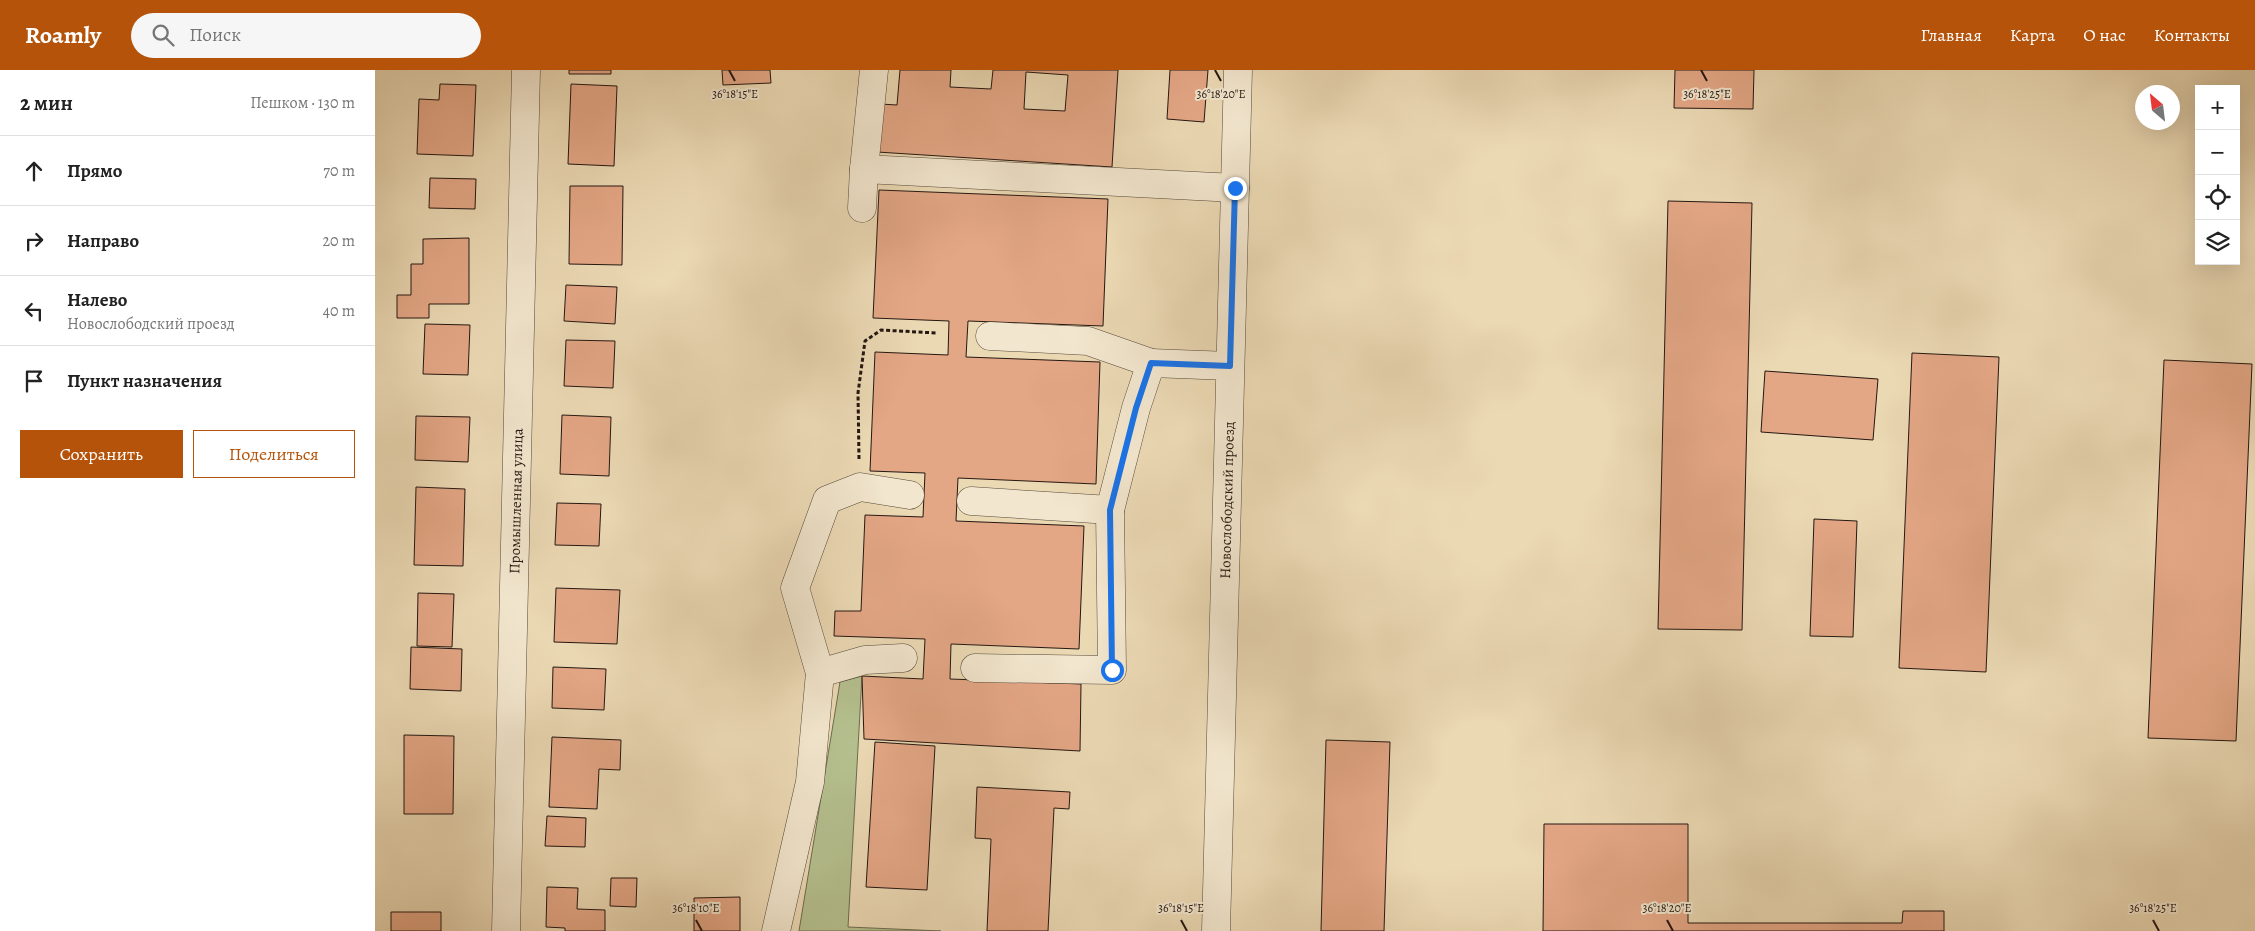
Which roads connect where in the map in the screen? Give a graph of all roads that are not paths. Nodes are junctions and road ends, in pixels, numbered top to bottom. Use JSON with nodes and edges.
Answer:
{"nodes":[{"id":1,"x":526,"y":70,"type":"edge"},
{"id":2,"x":874,"y":70,"type":"edge"},
{"id":3,"x":1238,"y":70,"type":"edge"},
{"id":4,"x":864,"y":169,"type":"junction"},
{"id":5,"x":1235,"y":188,"type":"junction"},
{"id":6,"x":862,"y":208,"type":"dead end"},
{"id":7,"x":989,"y":336,"type":"dead end"},
{"id":8,"x":1151,"y":363,"type":"junction"},
{"id":9,"x":1230,"y":366,"type":"junction"},
{"id":10,"x":910,"y":495,"type":"dead end"},
{"id":11,"x":971,"y":501,"type":"dead end"},
{"id":12,"x":1110,"y":510,"type":"junction"},
{"id":13,"x":903,"y":658,"type":"dead end"},
{"id":14,"x":975,"y":668,"type":"dead end"},
{"id":15,"x":820,"y":673,"type":"junction"},
{"id":16,"x":506,"y":931,"type":"edge"},
{"id":17,"x":776,"y":931,"type":"edge"},
{"id":18,"x":1216,"y":931,"type":"edge"}],
"edges":[{"from":1,"to":16,"type":"street","name":"Промышленная улица"},
{"from":2,"to":4,"type":"street"},
{"from":3,"to":5,"type":"street","name":"Новослободский проезд"},
{"from":4,"to":5,"type":"street"},
{"from":4,"to":6,"type":"street"},
{"from":5,"to":9,"type":"street","name":"Новослободский проезд"},
{"from":7,"to":8,"type":"street"},
{"from":8,"to":9,"type":"street"},
{"from":8,"to":12,"type":"street"},
{"from":9,"to":18,"type":"street","name":"Новослободский проезд"},
{"from":10,"to":15,"type":"street"},
{"from":11,"to":12,"type":"street"},
{"from":12,"to":14,"type":"street"},
{"from":13,"to":15,"type":"street"},
{"from":15,"to":17,"type":"street"}]}
